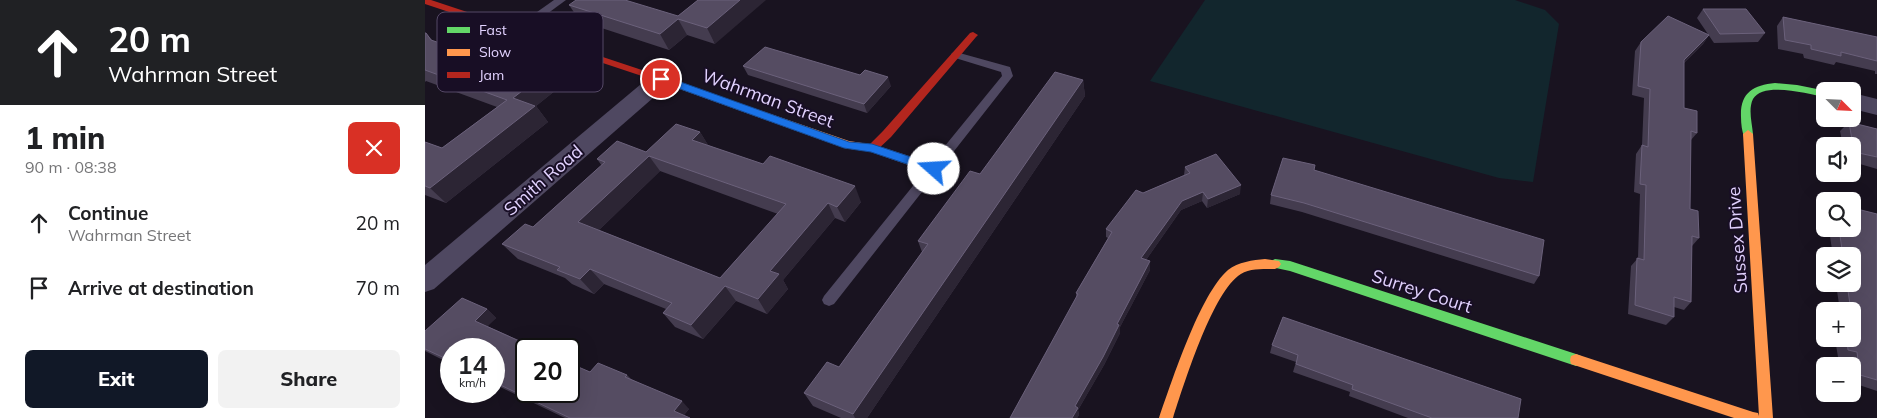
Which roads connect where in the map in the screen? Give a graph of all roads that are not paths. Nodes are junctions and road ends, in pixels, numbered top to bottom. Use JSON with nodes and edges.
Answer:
{"nodes":[{"id":1,"x":561,"y":0,"type":"edge"},
{"id":2,"x":425,"y":1,"type":"edge"},
{"id":3,"x":459,"y":12,"type":"edge"},
{"id":4,"x":544,"y":12,"type":"edge"},
{"id":5,"x":973,"y":35,"type":"dead end"},
{"id":6,"x":956,"y":55,"type":"junction"},
{"id":7,"x":603,"y":60,"type":"edge"},
{"id":8,"x":661,"y":79,"type":"junction"},
{"id":9,"x":1816,"y":92,"type":"edge"},
{"id":10,"x":1861,"y":103,"type":"edge"},
{"id":11,"x":1877,"y":107,"type":"edge"},
{"id":12,"x":872,"y":148,"type":"junction"},
{"id":13,"x":934,"y":169,"type":"junction"},
{"id":14,"x":425,"y":281,"type":"edge"},
{"id":15,"x":829,"y":300,"type":"dead end"},
{"id":16,"x":1165,"y":418,"type":"edge"},
{"id":17,"x":1753,"y":418,"type":"edge"},
{"id":18,"x":1766,"y":418,"type":"edge"}],
"edges":[{"from":1,"to":4,"type":"lane"},
{"from":2,"to":3,"type":"street","name":"Wahrman Street"},
{"from":5,"to":6,"type":"street"},
{"from":6,"to":12,"type":"street"},
{"from":6,"to":13,"type":"lane"},
{"from":7,"to":8,"type":"street","name":"Wahrman Street"},
{"from":8,"to":12,"type":"street","name":"Wahrman Street"},
{"from":8,"to":14,"type":"street","name":"Smith Road"},
{"from":9,"to":18,"type":"street","name":"Sussex Drive"},
{"from":10,"to":11,"type":"street"},
{"from":12,"to":13,"type":"lane"},
{"from":13,"to":15,"type":"lane"},
{"from":16,"to":17,"type":"street","name":"Surrey Court"}]}
